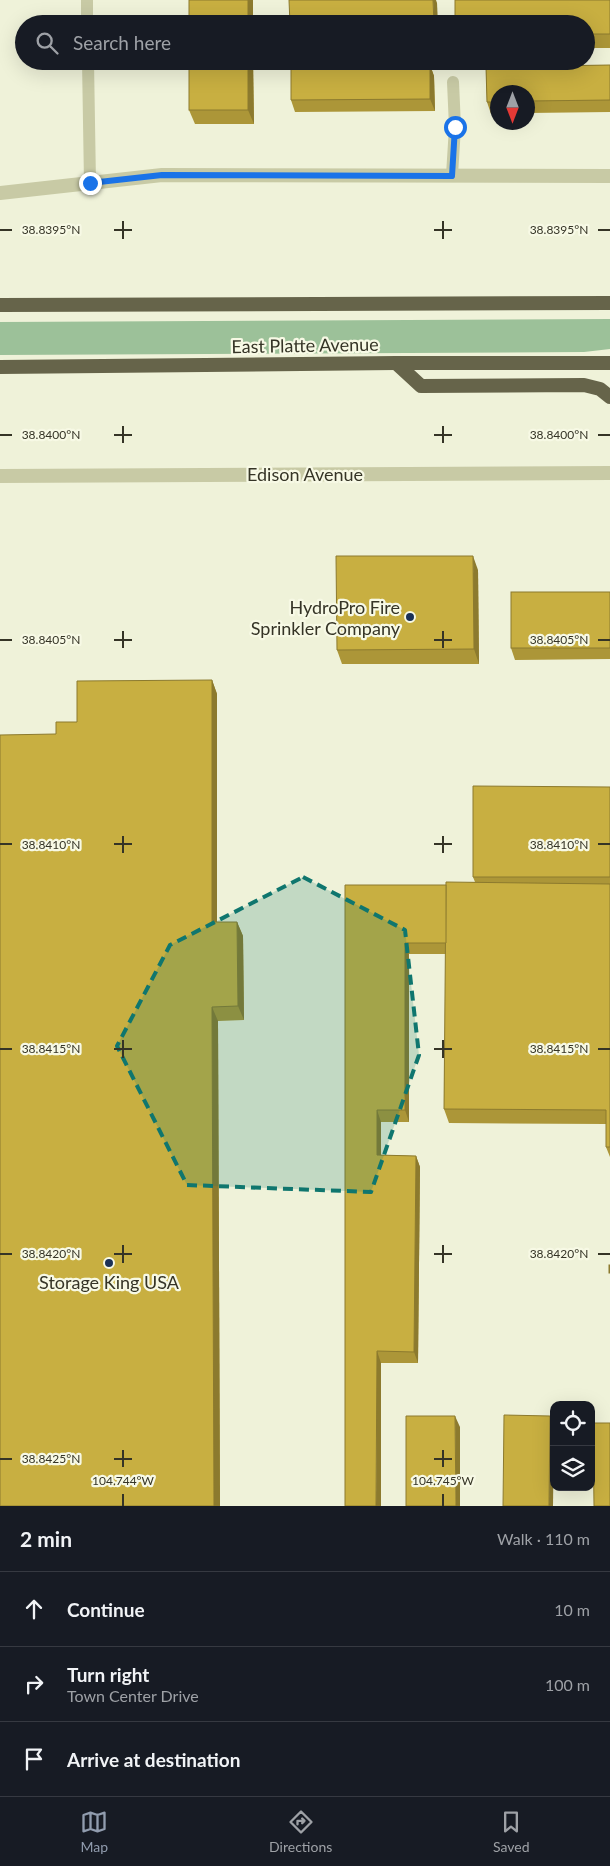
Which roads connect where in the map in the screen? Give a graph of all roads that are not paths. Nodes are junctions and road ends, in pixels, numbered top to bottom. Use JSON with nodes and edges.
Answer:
{"nodes":[{"id":1,"x":87,"y":0,"type":"edge"},
{"id":2,"x":87,"y":15,"type":"edge"},
{"id":3,"x":88,"y":70,"type":"edge"},
{"id":4,"x":453,"y":82,"type":"dead end"},
{"id":5,"x":452,"y":176,"type":"junction"},
{"id":6,"x":610,"y":176,"type":"edge"},
{"id":7,"x":90,"y":183,"type":"junction"},
{"id":8,"x":0,"y":193,"type":"edge"},
{"id":9,"x":610,"y":303,"type":"edge"},
{"id":10,"x":0,"y":306,"type":"edge"},
{"id":11,"x":396,"y":363,"type":"junction"},
{"id":12,"x":610,"y":363,"type":"edge"},
{"id":13,"x":0,"y":367,"type":"edge"},
{"id":14,"x":610,"y":397,"type":"edge"},
{"id":15,"x":610,"y":473,"type":"edge"},
{"id":16,"x":0,"y":476,"type":"edge"}],
"edges":[{"from":1,"to":2,"type":"lane"},
{"from":3,"to":7,"type":"lane"},
{"from":4,"to":5,"type":"lane"},
{"from":5,"to":6,"type":"street"},
{"from":5,"to":7,"type":"street"},
{"from":7,"to":8,"type":"street"},
{"from":9,"to":10,"type":"highway"},
{"from":11,"to":12,"type":"highway","name":"East Platte Avenue"},
{"from":11,"to":13,"type":"highway","name":"East Platte Avenue"},
{"from":11,"to":14,"type":"highway"},
{"from":15,"to":16,"type":"street","name":"Edison Avenue"}]}
